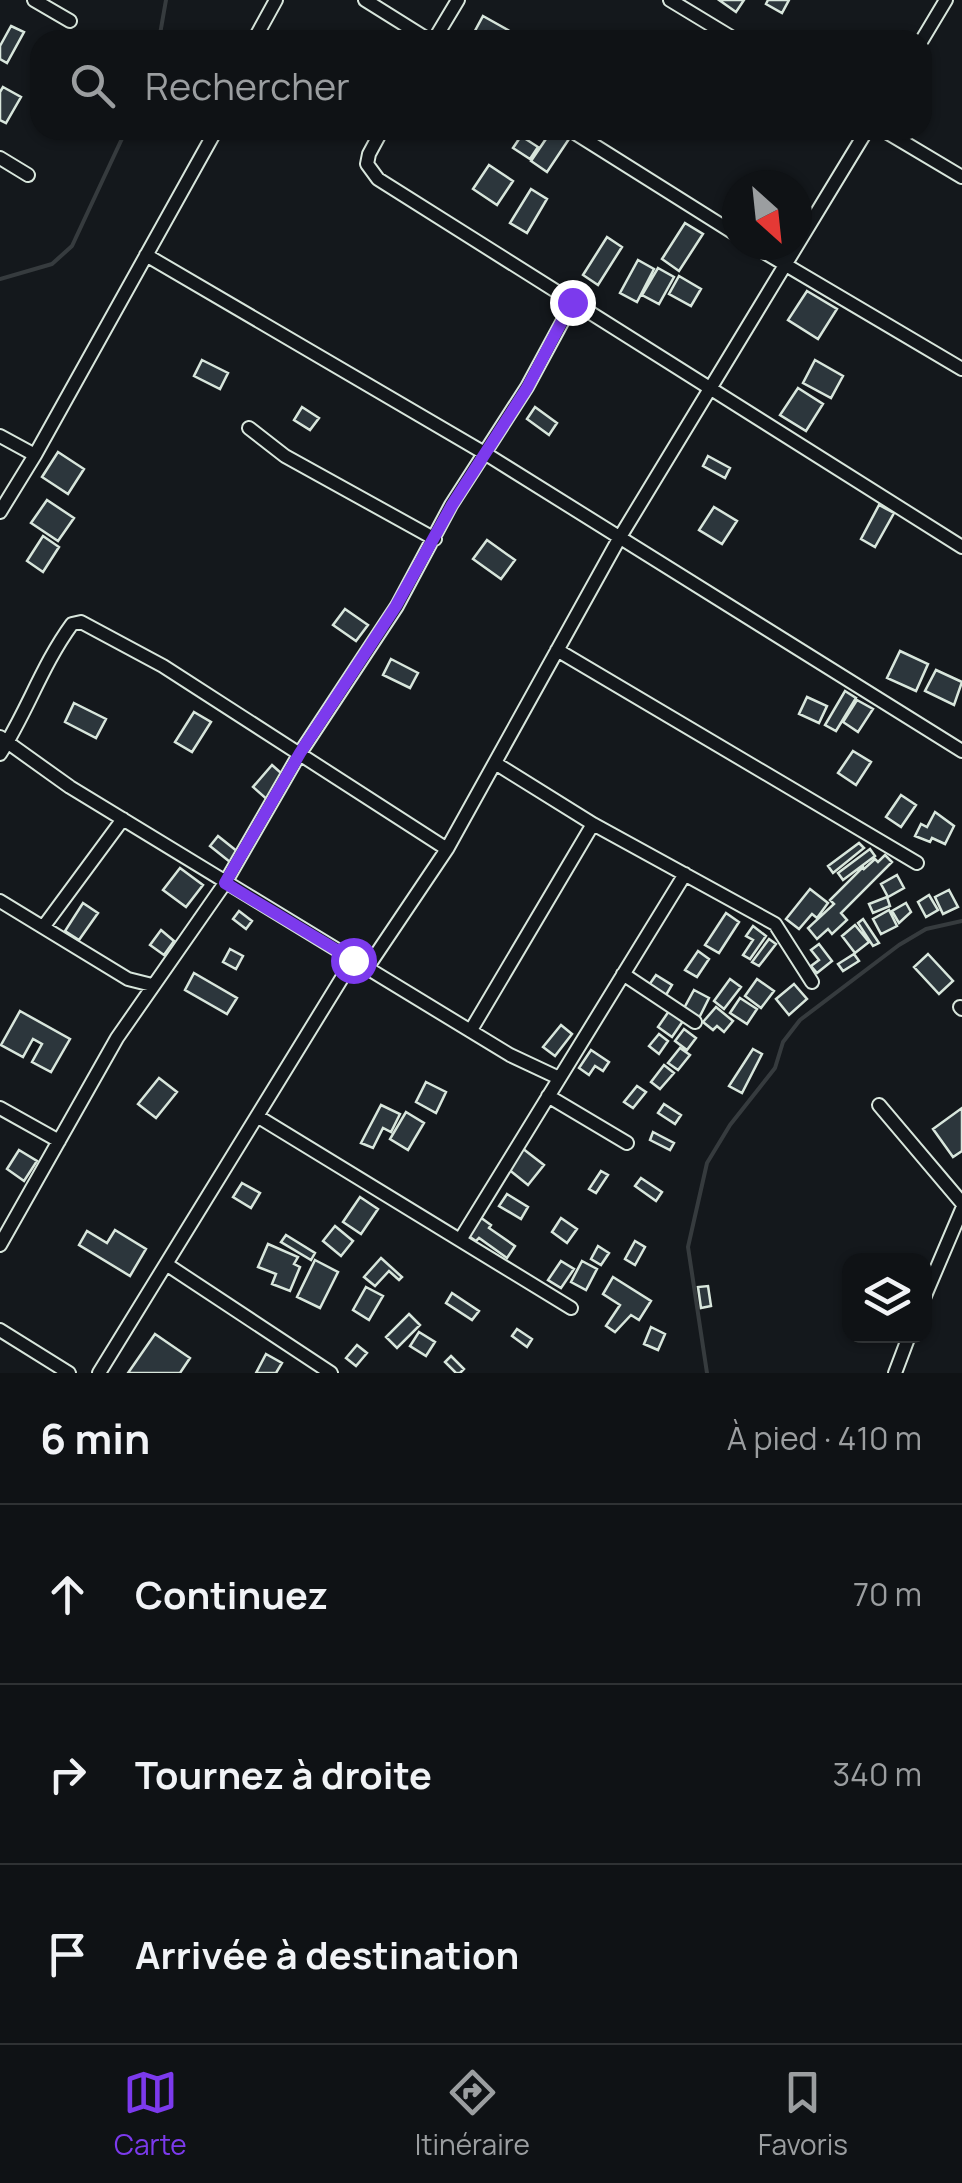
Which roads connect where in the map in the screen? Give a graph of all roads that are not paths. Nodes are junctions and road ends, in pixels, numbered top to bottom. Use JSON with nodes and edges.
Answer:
{"nodes":[{"id":1,"x":34,"y":0,"type":"edge"},
{"id":2,"x":276,"y":0,"type":"edge"},
{"id":3,"x":365,"y":0,"type":"edge"},
{"id":4,"x":458,"y":0,"type":"edge"},
{"id":5,"x":670,"y":0,"type":"edge"},
{"id":6,"x":949,"y":0,"type":"edge"},
{"id":7,"x":962,"y":6,"type":"edge"},
{"id":8,"x":70,"y":21,"type":"dead end"},
{"id":9,"x":260,"y":30,"type":"edge"},
{"id":10,"x":414,"y":30,"type":"edge"},
{"id":11,"x":438,"y":30,"type":"edge"},
{"id":12,"x":720,"y":30,"type":"edge"},
{"id":13,"x":929,"y":30,"type":"edge"},
{"id":14,"x":211,"y":140,"type":"edge"},
{"id":15,"x":376,"y":140,"type":"edge"},
{"id":16,"x":586,"y":140,"type":"edge"},
{"id":17,"x":861,"y":140,"type":"edge"},
{"id":18,"x":900,"y":140,"type":"edge"},
{"id":19,"x":0,"y":158,"type":"edge"},
{"id":20,"x":28,"y":174,"type":"dead end"},
{"id":21,"x":962,"y":176,"type":"edge"},
{"id":22,"x":722,"y":226,"type":"edge"},
{"id":23,"x":146,"y":255,"type":"junction"},
{"id":24,"x":776,"y":260,"type":"edge"},
{"id":25,"x":785,"y":266,"type":"junction"},
{"id":26,"x":572,"y":302,"type":"junction"},
{"id":27,"x":962,"y":369,"type":"edge"},
{"id":28,"x":710,"y":389,"type":"junction"},
{"id":29,"x":249,"y":428,"type":"dead end"},
{"id":30,"x":0,"y":436,"type":"edge"},
{"id":31,"x":486,"y":454,"type":"junction"},
{"id":32,"x":35,"y":456,"type":"junction"},
{"id":33,"x":0,"y":512,"type":"edge"},
{"id":34,"x":620,"y":537,"type":"junction"},
{"id":35,"x":435,"y":540,"type":"junction"},
{"id":36,"x":962,"y":547,"type":"edge"},
{"id":37,"x":557,"y":650,"type":"junction"},
{"id":38,"x":3,"y":745,"type":"edge"},
{"id":39,"x":962,"y":751,"type":"edge"},
{"id":40,"x":300,"y":753,"type":"junction"},
{"id":41,"x":495,"y":763,"type":"junction"},
{"id":42,"x":122,"y":819,"type":"junction"},
{"id":43,"x":593,"y":824,"type":"junction"},
{"id":44,"x":447,"y":849,"type":"junction"},
{"id":45,"x":917,"y":863,"type":"dead end"},
{"id":46,"x":684,"y":874,"type":"junction"},
{"id":47,"x":225,"y":883,"type":"junction"},
{"id":48,"x":0,"y":901,"type":"edge"},
{"id":49,"x":44,"y":926,"type":"junction"},
{"id":50,"x":353,"y":960,"type":"junction"},
{"id":51,"x":367,"y":968,"type":"junction"},
{"id":52,"x":623,"y":974,"type":"junction"},
{"id":53,"x":812,"y":982,"type":"dead end"},
{"id":54,"x":152,"y":984,"type":"junction"},
{"id":55,"x":695,"y":1022,"type":"dead end"},
{"id":56,"x":471,"y":1030,"type":"junction"},
{"id":57,"x":559,"y":1078,"type":"junction"},
{"id":58,"x":548,"y":1096,"type":"junction"},
{"id":59,"x":879,"y":1105,"type":"dead end"},
{"id":60,"x":0,"y":1108,"type":"edge"},
{"id":61,"x":258,"y":1116,"type":"junction"},
{"id":62,"x":59,"y":1141,"type":"junction"},
{"id":63,"x":628,"y":1143,"type":"dead end"},
{"id":64,"x":962,"y":1206,"type":"edge"},
{"id":65,"x":460,"y":1240,"type":"junction"},
{"id":66,"x":0,"y":1245,"type":"edge"},
{"id":67,"x":166,"y":1264,"type":"junction"},
{"id":68,"x":932,"y":1279,"type":"edge"},
{"id":69,"x":570,"y":1308,"type":"dead end"},
{"id":70,"x":0,"y":1330,"type":"edge"},
{"id":71,"x":907,"y":1343,"type":"edge"},
{"id":72,"x":69,"y":1373,"type":"edge"},
{"id":73,"x":100,"y":1373,"type":"edge"},
{"id":74,"x":330,"y":1373,"type":"edge"},
{"id":75,"x":895,"y":1373,"type":"edge"}],
"edges":[{"from":1,"to":8,"type":"street"},
{"from":2,"to":9,"type":"street"},
{"from":3,"to":10,"type":"street"},
{"from":4,"to":11,"type":"street"},
{"from":5,"to":12,"type":"street"},
{"from":6,"to":7,"type":"street"},
{"from":6,"to":13,"type":"street"},
{"from":14,"to":23,"type":"street"},
{"from":15,"to":26,"type":"street"},
{"from":16,"to":22,"type":"street"},
{"from":17,"to":25,"type":"street"},
{"from":18,"to":21,"type":"street"},
{"from":19,"to":20,"type":"street"},
{"from":23,"to":31,"type":"street"},
{"from":23,"to":32,"type":"street"},
{"from":24,"to":25,"type":"street"},
{"from":25,"to":27,"type":"street"},
{"from":25,"to":28,"type":"street"},
{"from":26,"to":28,"type":"street"},
{"from":26,"to":31,"type":"street"},
{"from":28,"to":34,"type":"street"},
{"from":28,"to":36,"type":"street"},
{"from":29,"to":35,"type":"street"},
{"from":30,"to":32,"type":"street"},
{"from":31,"to":34,"type":"street"},
{"from":31,"to":35,"type":"street"},
{"from":32,"to":33,"type":"street"},
{"from":34,"to":37,"type":"street"},
{"from":34,"to":39,"type":"street"},
{"from":35,"to":40,"type":"street"},
{"from":37,"to":41,"type":"street"},
{"from":37,"to":45,"type":"street"},
{"from":38,"to":40,"type":"street"},
{"from":38,"to":42,"type":"street"},
{"from":40,"to":44,"type":"street"},
{"from":40,"to":47,"type":"street"},
{"from":41,"to":43,"type":"street"},
{"from":41,"to":44,"type":"street"},
{"from":42,"to":47,"type":"street"},
{"from":42,"to":49,"type":"street"},
{"from":43,"to":46,"type":"street"},
{"from":43,"to":56,"type":"street"},
{"from":44,"to":51,"type":"street"},
{"from":46,"to":52,"type":"street"},
{"from":46,"to":53,"type":"street"},
{"from":47,"to":50,"type":"street"},
{"from":47,"to":54,"type":"street"},
{"from":48,"to":49,"type":"street"},
{"from":49,"to":54,"type":"street"},
{"from":50,"to":51,"type":"street"},
{"from":50,"to":61,"type":"street"},
{"from":51,"to":56,"type":"street"},
{"from":52,"to":55,"type":"street"},
{"from":52,"to":57,"type":"street"},
{"from":54,"to":62,"type":"street"},
{"from":56,"to":57,"type":"street"},
{"from":57,"to":58,"type":"street"},
{"from":58,"to":63,"type":"street"},
{"from":58,"to":65,"type":"street"},
{"from":59,"to":64,"type":"street"},
{"from":60,"to":62,"type":"street"},
{"from":61,"to":65,"type":"street"},
{"from":61,"to":67,"type":"street"},
{"from":62,"to":66,"type":"street"},
{"from":64,"to":68,"type":"street"},
{"from":65,"to":69,"type":"street"},
{"from":67,"to":73,"type":"street"},
{"from":67,"to":74,"type":"street"},
{"from":70,"to":72,"type":"street"},
{"from":71,"to":75,"type":"street"}]}
